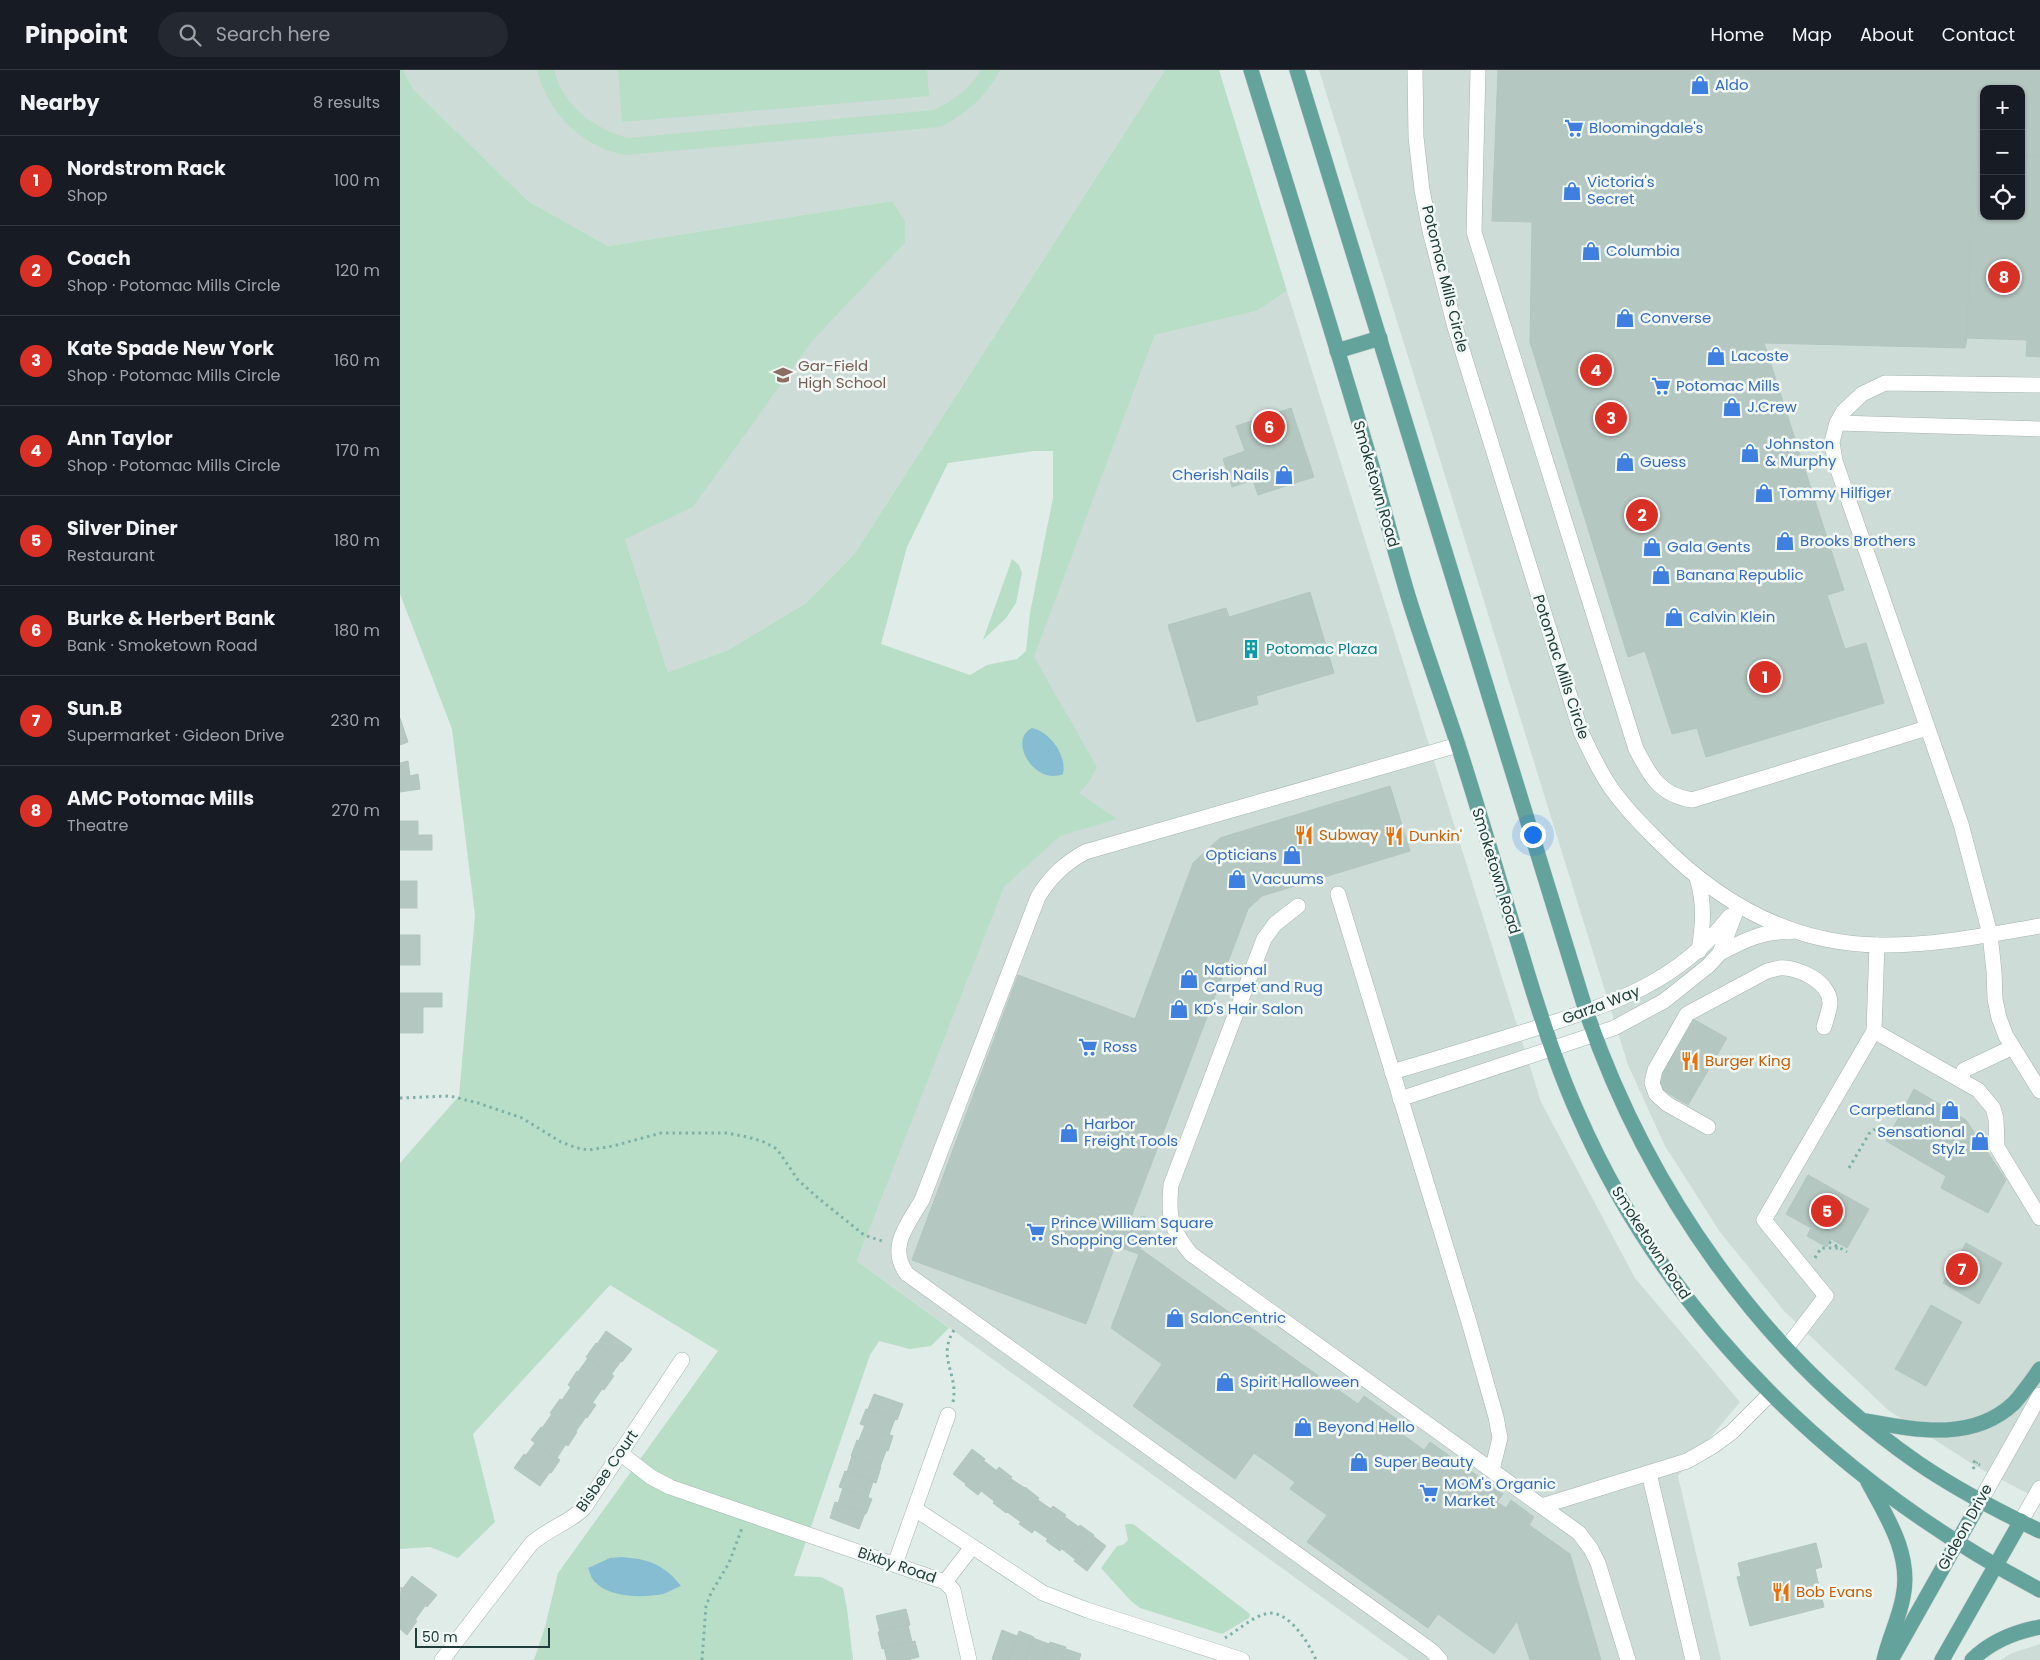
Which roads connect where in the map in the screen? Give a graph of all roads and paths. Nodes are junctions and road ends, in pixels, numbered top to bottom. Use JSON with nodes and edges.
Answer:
{"nodes":[{"id":1,"x":1252,"y":70,"type":"edge"},
{"id":2,"x":1297,"y":70,"type":"edge"},
{"id":3,"x":1415,"y":70,"type":"edge"},
{"id":4,"x":1478,"y":70,"type":"edge"},
{"id":5,"x":1380,"y":338,"type":"junction"},
{"id":6,"x":1337,"y":350,"type":"junction"},
{"id":7,"x":2040,"y":385,"type":"edge"},
{"id":8,"x":1837,"y":423,"type":"junction"},
{"id":9,"x":2040,"y":428,"type":"edge"},
{"id":10,"x":1927,"y":728,"type":"junction"},
{"id":11,"x":1458,"y":745,"type":"junction"},
{"id":12,"x":1697,"y":878,"type":"junction"},
{"id":13,"x":1338,"y":894,"type":"dead end"},
{"id":14,"x":1298,"y":906,"type":"dead end"},
{"id":15,"x":1738,"y":906,"type":"junction"},
{"id":16,"x":2040,"y":926,"type":"edge"},
{"id":17,"x":1801,"y":934,"type":"junction"},
{"id":18,"x":1990,"y":934,"type":"junction"},
{"id":19,"x":1877,"y":946,"type":"junction"},
{"id":20,"x":1698,"y":950,"type":"junction"},
{"id":21,"x":1720,"y":953,"type":"junction"},
{"id":22,"x":1586,"y":1012,"type":"junction"},
{"id":23,"x":1543,"y":1026,"type":"junction"},
{"id":24,"x":1824,"y":1027,"type":"dead end"},
{"id":25,"x":1874,"y":1031,"type":"junction"},
{"id":26,"x":1594,"y":1035,"type":"junction"},
{"id":27,"x":2013,"y":1047,"type":"junction"},
{"id":28,"x":1551,"y":1049,"type":"junction"},
{"id":29,"x":1392,"y":1072,"type":"junction"},
{"id":30,"x":1961,"y":1080,"type":"junction"},
{"id":31,"x":2040,"y":1091,"type":"edge"},
{"id":32,"x":400,"y":1098,"type":"edge"},
{"id":33,"x":1400,"y":1099,"type":"junction"},
{"id":34,"x":1708,"y":1127,"type":"dead end"},
{"id":35,"x":1875,"y":1130,"type":"dead end"},
{"id":36,"x":1849,"y":1168,"type":"dead end"},
{"id":37,"x":2040,"y":1218,"type":"edge"},
{"id":38,"x":1829,"y":1242,"type":"dead end"},
{"id":39,"x":899,"y":1244,"type":"junction"},
{"id":40,"x":1839,"y":1248,"type":"junction"},
{"id":41,"x":1847,"y":1252,"type":"dead end"},
{"id":42,"x":1814,"y":1260,"type":"dead end"},
{"id":43,"x":964,"y":1315,"type":"junction"},
{"id":44,"x":1787,"y":1347,"type":"junction"},
{"id":45,"x":682,"y":1360,"type":"dead end"},
{"id":46,"x":2040,"y":1369,"type":"edge"},
{"id":47,"x":1770,"y":1394,"type":"junction"},
{"id":48,"x":2040,"y":1394,"type":"edge"},
{"id":49,"x":948,"y":1415,"type":"joint"},
{"id":50,"x":1863,"y":1420,"type":"junction"},
{"id":51,"x":620,"y":1453,"type":"junction"},
{"id":52,"x":1977,"y":1462,"type":"dead end"},
{"id":53,"x":1972,"y":1469,"type":"dead end"},
{"id":54,"x":1492,"y":1470,"type":"junction"},
{"id":55,"x":1649,"y":1473,"type":"junction"},
{"id":56,"x":1865,"y":1476,"type":"junction"},
{"id":57,"x":2040,"y":1488,"type":"edge"},
{"id":58,"x":1981,"y":1500,"type":"junction"},
{"id":59,"x":1542,"y":1506,"type":"junction"},
{"id":60,"x":915,"y":1509,"type":"junction"},
{"id":61,"x":748,"y":1514,"type":"junction"},
{"id":62,"x":2021,"y":1522,"type":"junction"},
{"id":63,"x":2040,"y":1531,"type":"edge"},
{"id":64,"x":1956,"y":1543,"type":"junction"},
{"id":65,"x":972,"y":1547,"type":"junction"},
{"id":66,"x":895,"y":1564,"type":"junction"},
{"id":67,"x":1995,"y":1566,"type":"junction"},
{"id":68,"x":945,"y":1582,"type":"junction"},
{"id":69,"x":2040,"y":1590,"type":"edge"},
{"id":70,"x":2040,"y":1627,"type":"edge"},
{"id":71,"x":1224,"y":1638,"type":"dead end"},
{"id":72,"x":442,"y":1660,"type":"edge"},
{"id":73,"x":702,"y":1660,"type":"edge"},
{"id":74,"x":969,"y":1660,"type":"edge"},
{"id":75,"x":1242,"y":1660,"type":"edge"},
{"id":76,"x":1316,"y":1660,"type":"edge"},
{"id":77,"x":1440,"y":1660,"type":"edge"},
{"id":78,"x":1628,"y":1660,"type":"edge"},
{"id":79,"x":1694,"y":1660,"type":"edge"},
{"id":80,"x":1884,"y":1660,"type":"edge"},
{"id":81,"x":1891,"y":1660,"type":"edge"},
{"id":82,"x":1942,"y":1660,"type":"edge"},
{"id":83,"x":1972,"y":1660,"type":"edge"}],
"edges":[{"from":1,"to":6,"type":"main road","name":"Smoketown Road"},
{"from":2,"to":5,"type":"main road"},
{"from":3,"to":12,"type":"street","name":"Potomac Mills Circle"},
{"from":4,"to":10,"type":"street"},
{"from":5,"to":6,"type":"main road"},
{"from":5,"to":22,"type":"main road"},
{"from":6,"to":11,"type":"main road","name":"Smoketown Road"},
{"from":7,"to":8,"type":"street"},
{"from":8,"to":9,"type":"street"},
{"from":8,"to":10,"type":"street"},
{"from":10,"to":18,"type":"street"},
{"from":11,"to":23,"type":"main road","name":"Smoketown Road"},
{"from":11,"to":39,"type":"street"},
{"from":12,"to":15,"type":"street","name":"Potomac Mills Circle"},
{"from":12,"to":20,"type":"street"},
{"from":13,"to":29,"type":"street"},
{"from":14,"to":54,"type":"street"},
{"from":15,"to":17,"type":"street","name":"Potomac Mills Circle"},
{"from":15,"to":20,"type":"street","name":"Garza Way"},
{"from":15,"to":21,"type":"street","name":"Garza Way"},
{"from":16,"to":18,"type":"street","name":"Potomac Mills Circle"},
{"from":17,"to":19,"type":"street","name":"Potomac Mills Circle"},
{"from":17,"to":21,"type":"street"},
{"from":18,"to":19,"type":"street","name":"Potomac Mills Circle"},
{"from":18,"to":27,"type":"street"},
{"from":19,"to":25,"type":"street"},
{"from":20,"to":22,"type":"street","name":"Garza Way"},
{"from":21,"to":26,"type":"street","name":"Garza Way"},
{"from":22,"to":23,"type":"street","name":"Garza Way"},
{"from":22,"to":26,"type":"main road"},
{"from":23,"to":28,"type":"main road","name":"Smoketown Road"},
{"from":23,"to":29,"type":"street","name":"Garza Way"},
{"from":24,"to":34,"type":"street"},
{"from":25,"to":30,"type":"street"},
{"from":25,"to":44,"type":"street"},
{"from":26,"to":28,"type":"street","name":"Garza Way"},
{"from":26,"to":44,"type":"main road"},
{"from":27,"to":30,"type":"street"},
{"from":27,"to":31,"type":"street"},
{"from":28,"to":33,"type":"street","name":"Garza Way"},
{"from":28,"to":47,"type":"main road","name":"Smoketown Road"},
{"from":29,"to":33,"type":"street"},
{"from":30,"to":37,"type":"street"},
{"from":32,"to":39,"type":"path"},
{"from":33,"to":54,"type":"street"},
{"from":35,"to":36,"type":"path"},
{"from":38,"to":40,"type":"path"},
{"from":39,"to":43,"type":"street"},
{"from":40,"to":41,"type":"path"},
{"from":40,"to":42,"type":"path"},
{"from":43,"to":49,"type":"path"},
{"from":43,"to":77,"type":"street"},
{"from":44,"to":50,"type":"main road"},
{"from":45,"to":51,"type":"street","name":"Bisbee Court"},
{"from":46,"to":50,"type":"main road"},
{"from":47,"to":55,"type":"street"},
{"from":47,"to":56,"type":"main road","name":"Smoketown Road"},
{"from":48,"to":58,"type":"street","name":"Gideon Drive"},
{"from":49,"to":60,"type":"street"},
{"from":50,"to":58,"type":"main road"},
{"from":51,"to":61,"type":"street","name":"Bixby Road"},
{"from":51,"to":72,"type":"street","name":"Bisbee Court"},
{"from":52,"to":53,"type":"path"},
{"from":54,"to":59,"type":"street"},
{"from":55,"to":59,"type":"street"},
{"from":55,"to":79,"type":"street"},
{"from":56,"to":64,"type":"main road","name":"Smoketown Road"},
{"from":56,"to":80,"type":"main road"},
{"from":57,"to":62,"type":"street"},
{"from":58,"to":62,"type":"main road"},
{"from":58,"to":64,"type":"main road","name":"Gideon Drive"},
{"from":59,"to":78,"type":"street"},
{"from":60,"to":65,"type":"street"},
{"from":60,"to":66,"type":"street"},
{"from":61,"to":66,"type":"street","name":"Bixby Road"},
{"from":61,"to":73,"type":"path"},
{"from":62,"to":63,"type":"main road"},
{"from":62,"to":67,"type":"main road"},
{"from":64,"to":67,"type":"main road","name":"Smoketown Road"},
{"from":64,"to":81,"type":"main road","name":"Gideon Drive"},
{"from":65,"to":68,"type":"street","name":"Bixby Road"},
{"from":65,"to":75,"type":"street"},
{"from":66,"to":68,"type":"street","name":"Bixby Road"},
{"from":67,"to":69,"type":"main road","name":"Smoketown Road"},
{"from":67,"to":82,"type":"main road"},
{"from":68,"to":74,"type":"street"},
{"from":70,"to":83,"type":"main road"},
{"from":71,"to":76,"type":"path"}]}
